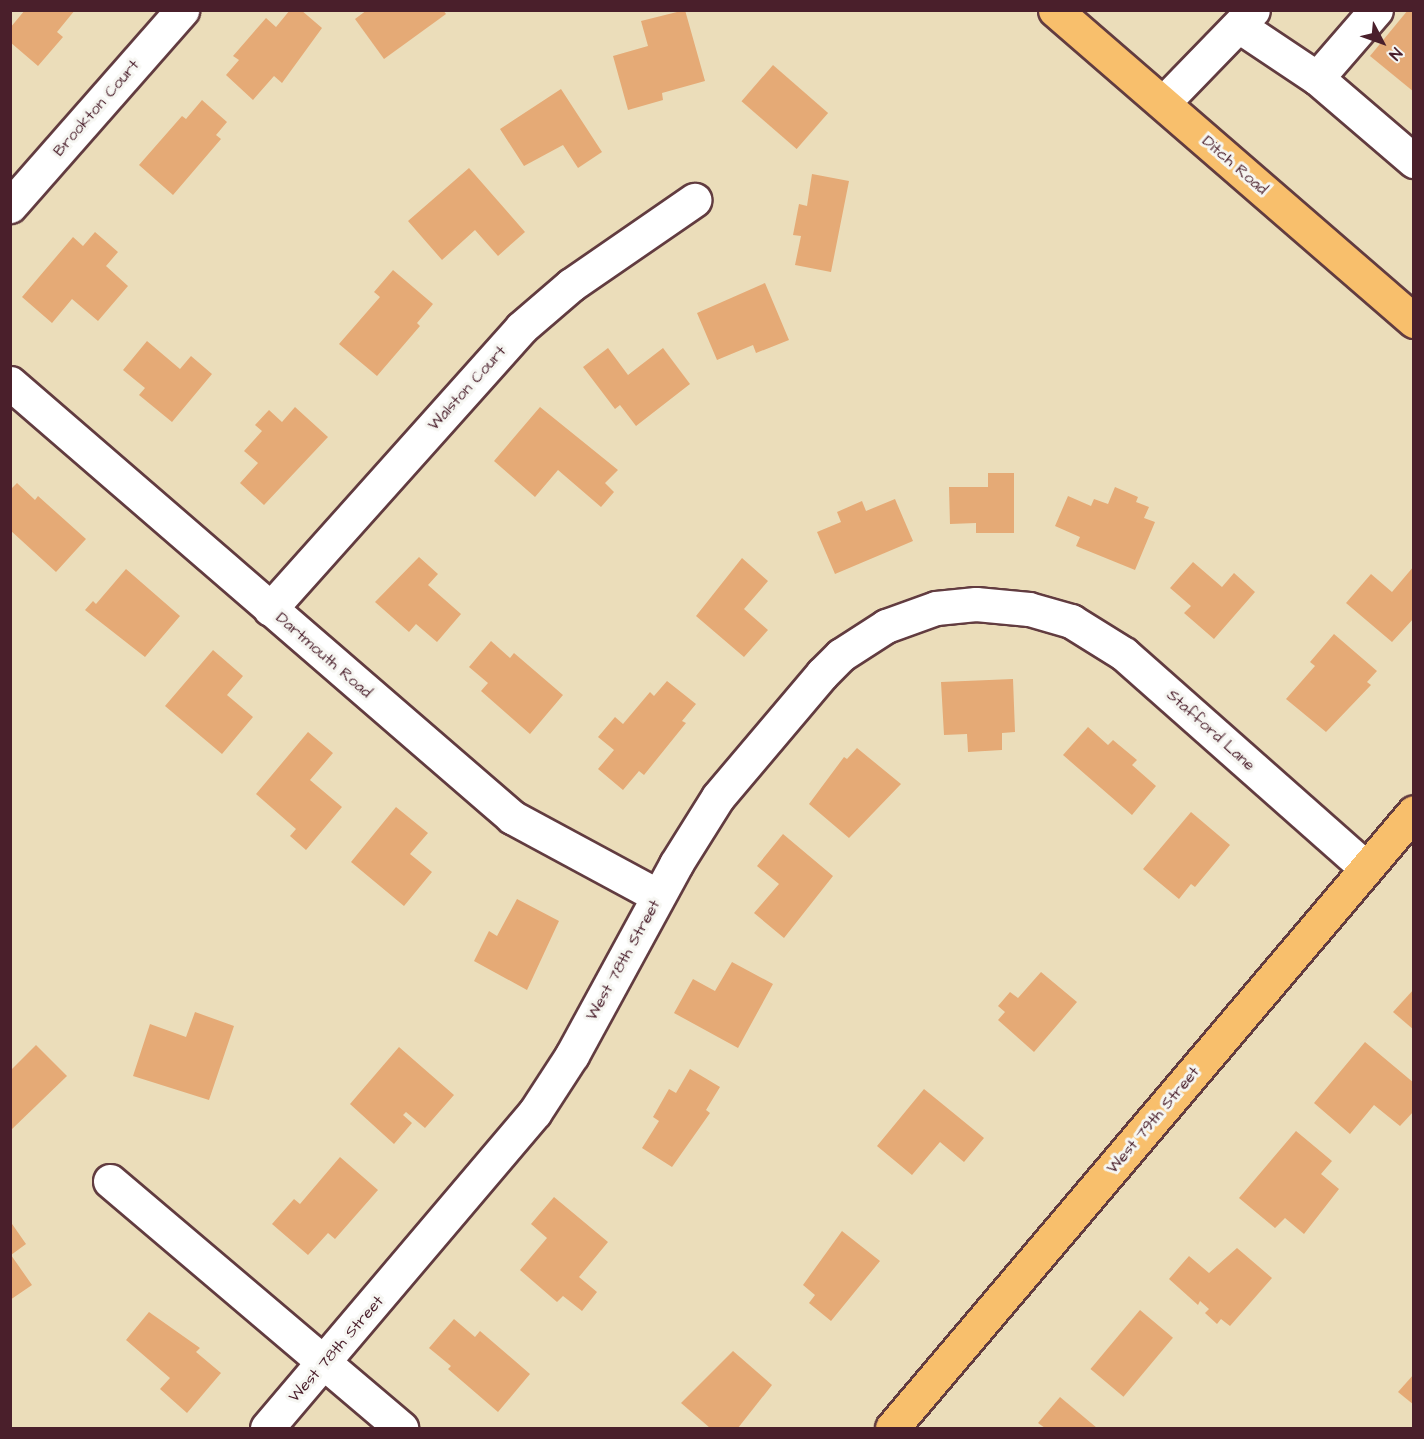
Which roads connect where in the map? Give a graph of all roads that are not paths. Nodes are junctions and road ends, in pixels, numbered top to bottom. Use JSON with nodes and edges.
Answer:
{"nodes":[{"id":1,"x":182,"y":10,"type":"edge"},
{"id":2,"x":1056,"y":10,"type":"edge"},
{"id":3,"x":1376,"y":10,"type":"edge"},
{"id":4,"x":1246,"y":18,"type":"edge"},
{"id":5,"x":1317,"y":78,"type":"junction"},
{"id":6,"x":1163,"y":103,"type":"junction"},
{"id":7,"x":1413,"y":161,"type":"edge"},
{"id":8,"x":694,"y":200,"type":"dead end"},
{"id":9,"x":10,"y":206,"type":"edge"},
{"id":10,"x":1413,"y":321,"type":"edge"},
{"id":11,"x":10,"y":383,"type":"edge"},
{"id":12,"x":270,"y":609,"type":"junction"},
{"id":13,"x":1042,"y":612,"type":"joint"},
{"id":14,"x":1413,"y":812,"type":"edge"},
{"id":15,"x":1366,"y":868,"type":"junction"},
{"id":16,"x":658,"y":896,"type":"junction"},
{"id":17,"x":110,"y":1181,"type":"dead end"},
{"id":18,"x":324,"y":1363,"type":"junction"},
{"id":19,"x":267,"y":1428,"type":"edge"},
{"id":20,"x":401,"y":1428,"type":"edge"},
{"id":21,"x":892,"y":1428,"type":"edge"}],
"edges":[{"from":1,"to":9,"type":"street","name":"Brookton Court"},
{"from":2,"to":6,"type":"main road","name":"Ditch Road"},
{"from":3,"to":5,"type":"street"},
{"from":4,"to":5,"type":"street"},
{"from":4,"to":6,"type":"street"},
{"from":5,"to":7,"type":"street"},
{"from":6,"to":10,"type":"main road","name":"Ditch Road"},
{"from":8,"to":12,"type":"street","name":"Walston Court"},
{"from":11,"to":12,"type":"street","name":"Dartmouth Road"},
{"from":12,"to":16,"type":"street","name":"Dartmouth Road"},
{"from":13,"to":15,"type":"street","name":"Stafford Lane"},
{"from":13,"to":16,"type":"street","name":"West 78th Street"},
{"from":14,"to":15,"type":"main road","name":"West 79th Street"},
{"from":15,"to":21,"type":"main road","name":"West 79th Street"},
{"from":16,"to":18,"type":"street","name":"West 78th Street"},
{"from":17,"to":18,"type":"street"},
{"from":18,"to":19,"type":"street","name":"West 78th Street"},
{"from":18,"to":20,"type":"street"}]}
